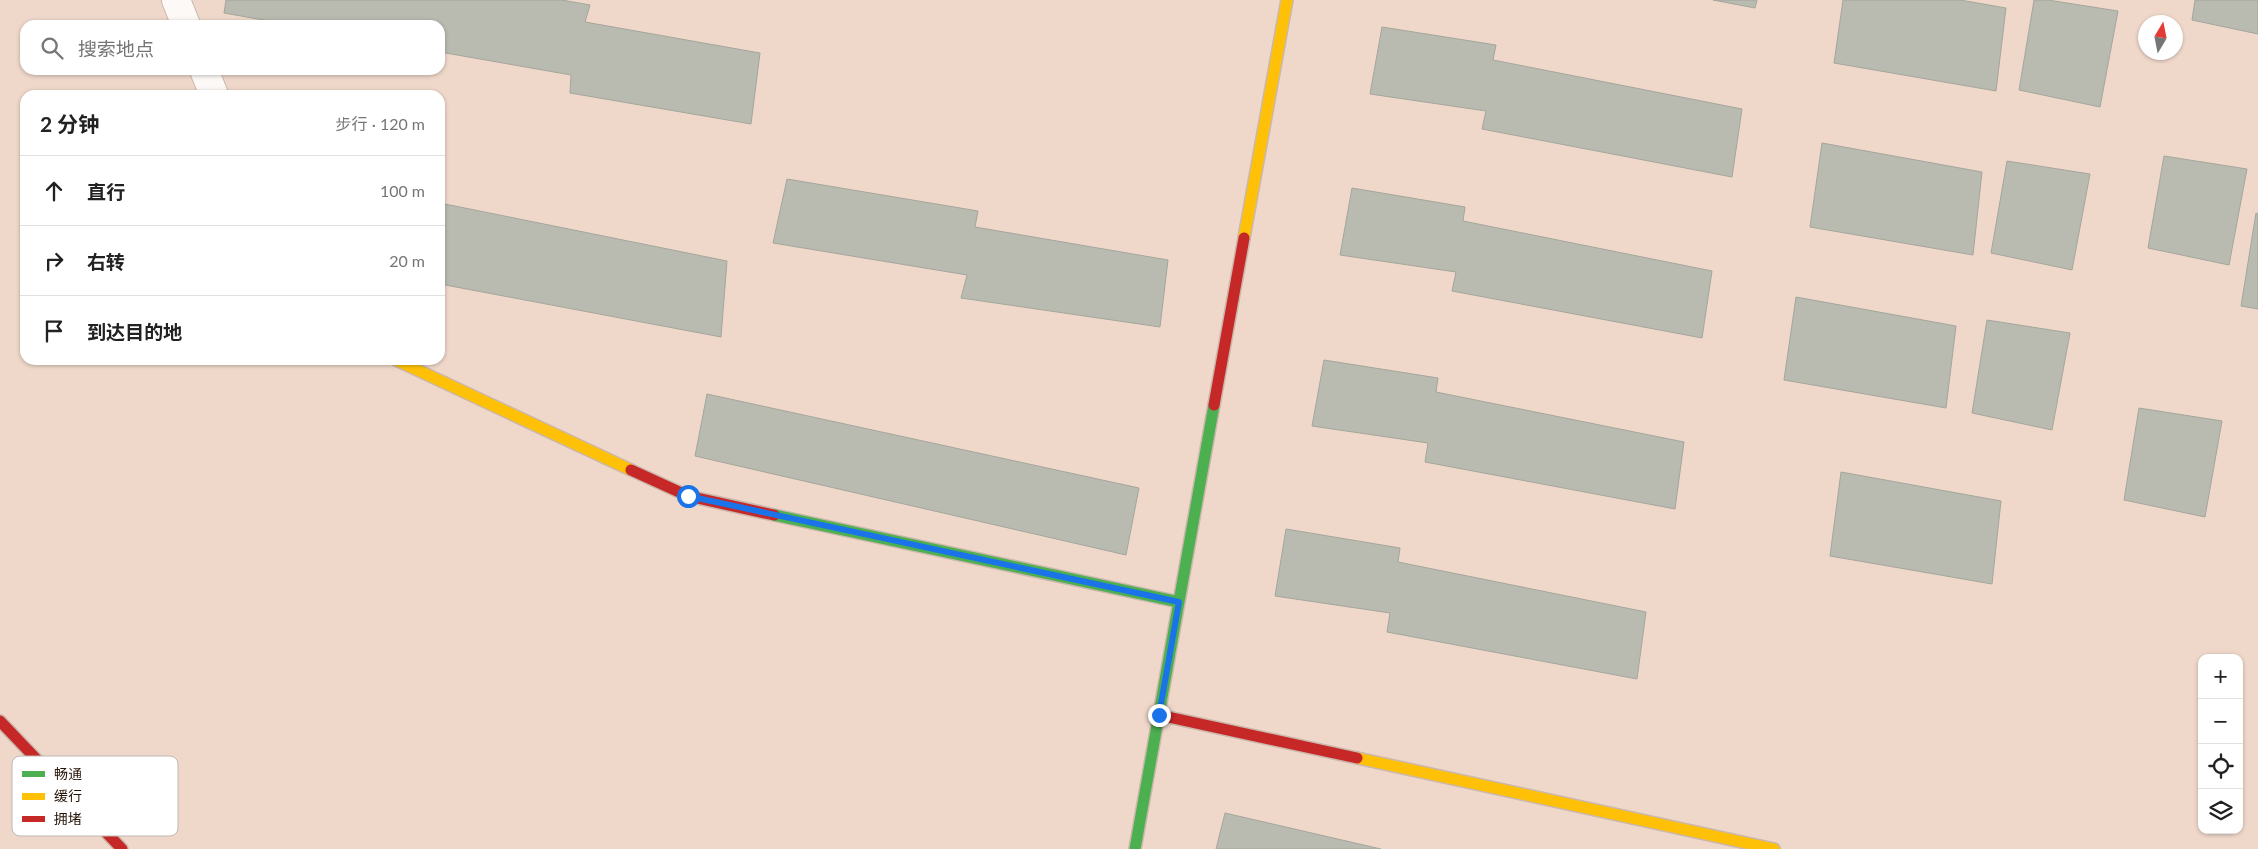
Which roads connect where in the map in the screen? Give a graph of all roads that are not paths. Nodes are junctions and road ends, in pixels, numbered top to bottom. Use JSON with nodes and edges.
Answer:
{"nodes":[{"id":1,"x":176,"y":0,"type":"edge"},
{"id":2,"x":1287,"y":0,"type":"edge"},
{"id":3,"x":184,"y":20,"type":"edge"},
{"id":4,"x":206,"y":75,"type":"edge"},
{"id":5,"x":212,"y":90,"type":"edge"},
{"id":6,"x":407,"y":365,"type":"edge"},
{"id":7,"x":1179,"y":602,"type":"junction"},
{"id":8,"x":1159,"y":715,"type":"junction"},
{"id":9,"x":0,"y":721,"type":"edge"},
{"id":10,"x":33,"y":756,"type":"edge"},
{"id":11,"x":110,"y":836,"type":"edge"},
{"id":12,"x":122,"y":849,"type":"edge"},
{"id":13,"x":1135,"y":849,"type":"edge"},
{"id":14,"x":1774,"y":849,"type":"edge"}],
"edges":[{"from":1,"to":3,"type":"street"},
{"from":2,"to":7,"type":"street"},
{"from":4,"to":5,"type":"street"},
{"from":6,"to":7,"type":"street"},
{"from":7,"to":8,"type":"street"},
{"from":8,"to":13,"type":"street"},
{"from":8,"to":14,"type":"street"},
{"from":9,"to":10,"type":"street"},
{"from":11,"to":12,"type":"street"}]}
